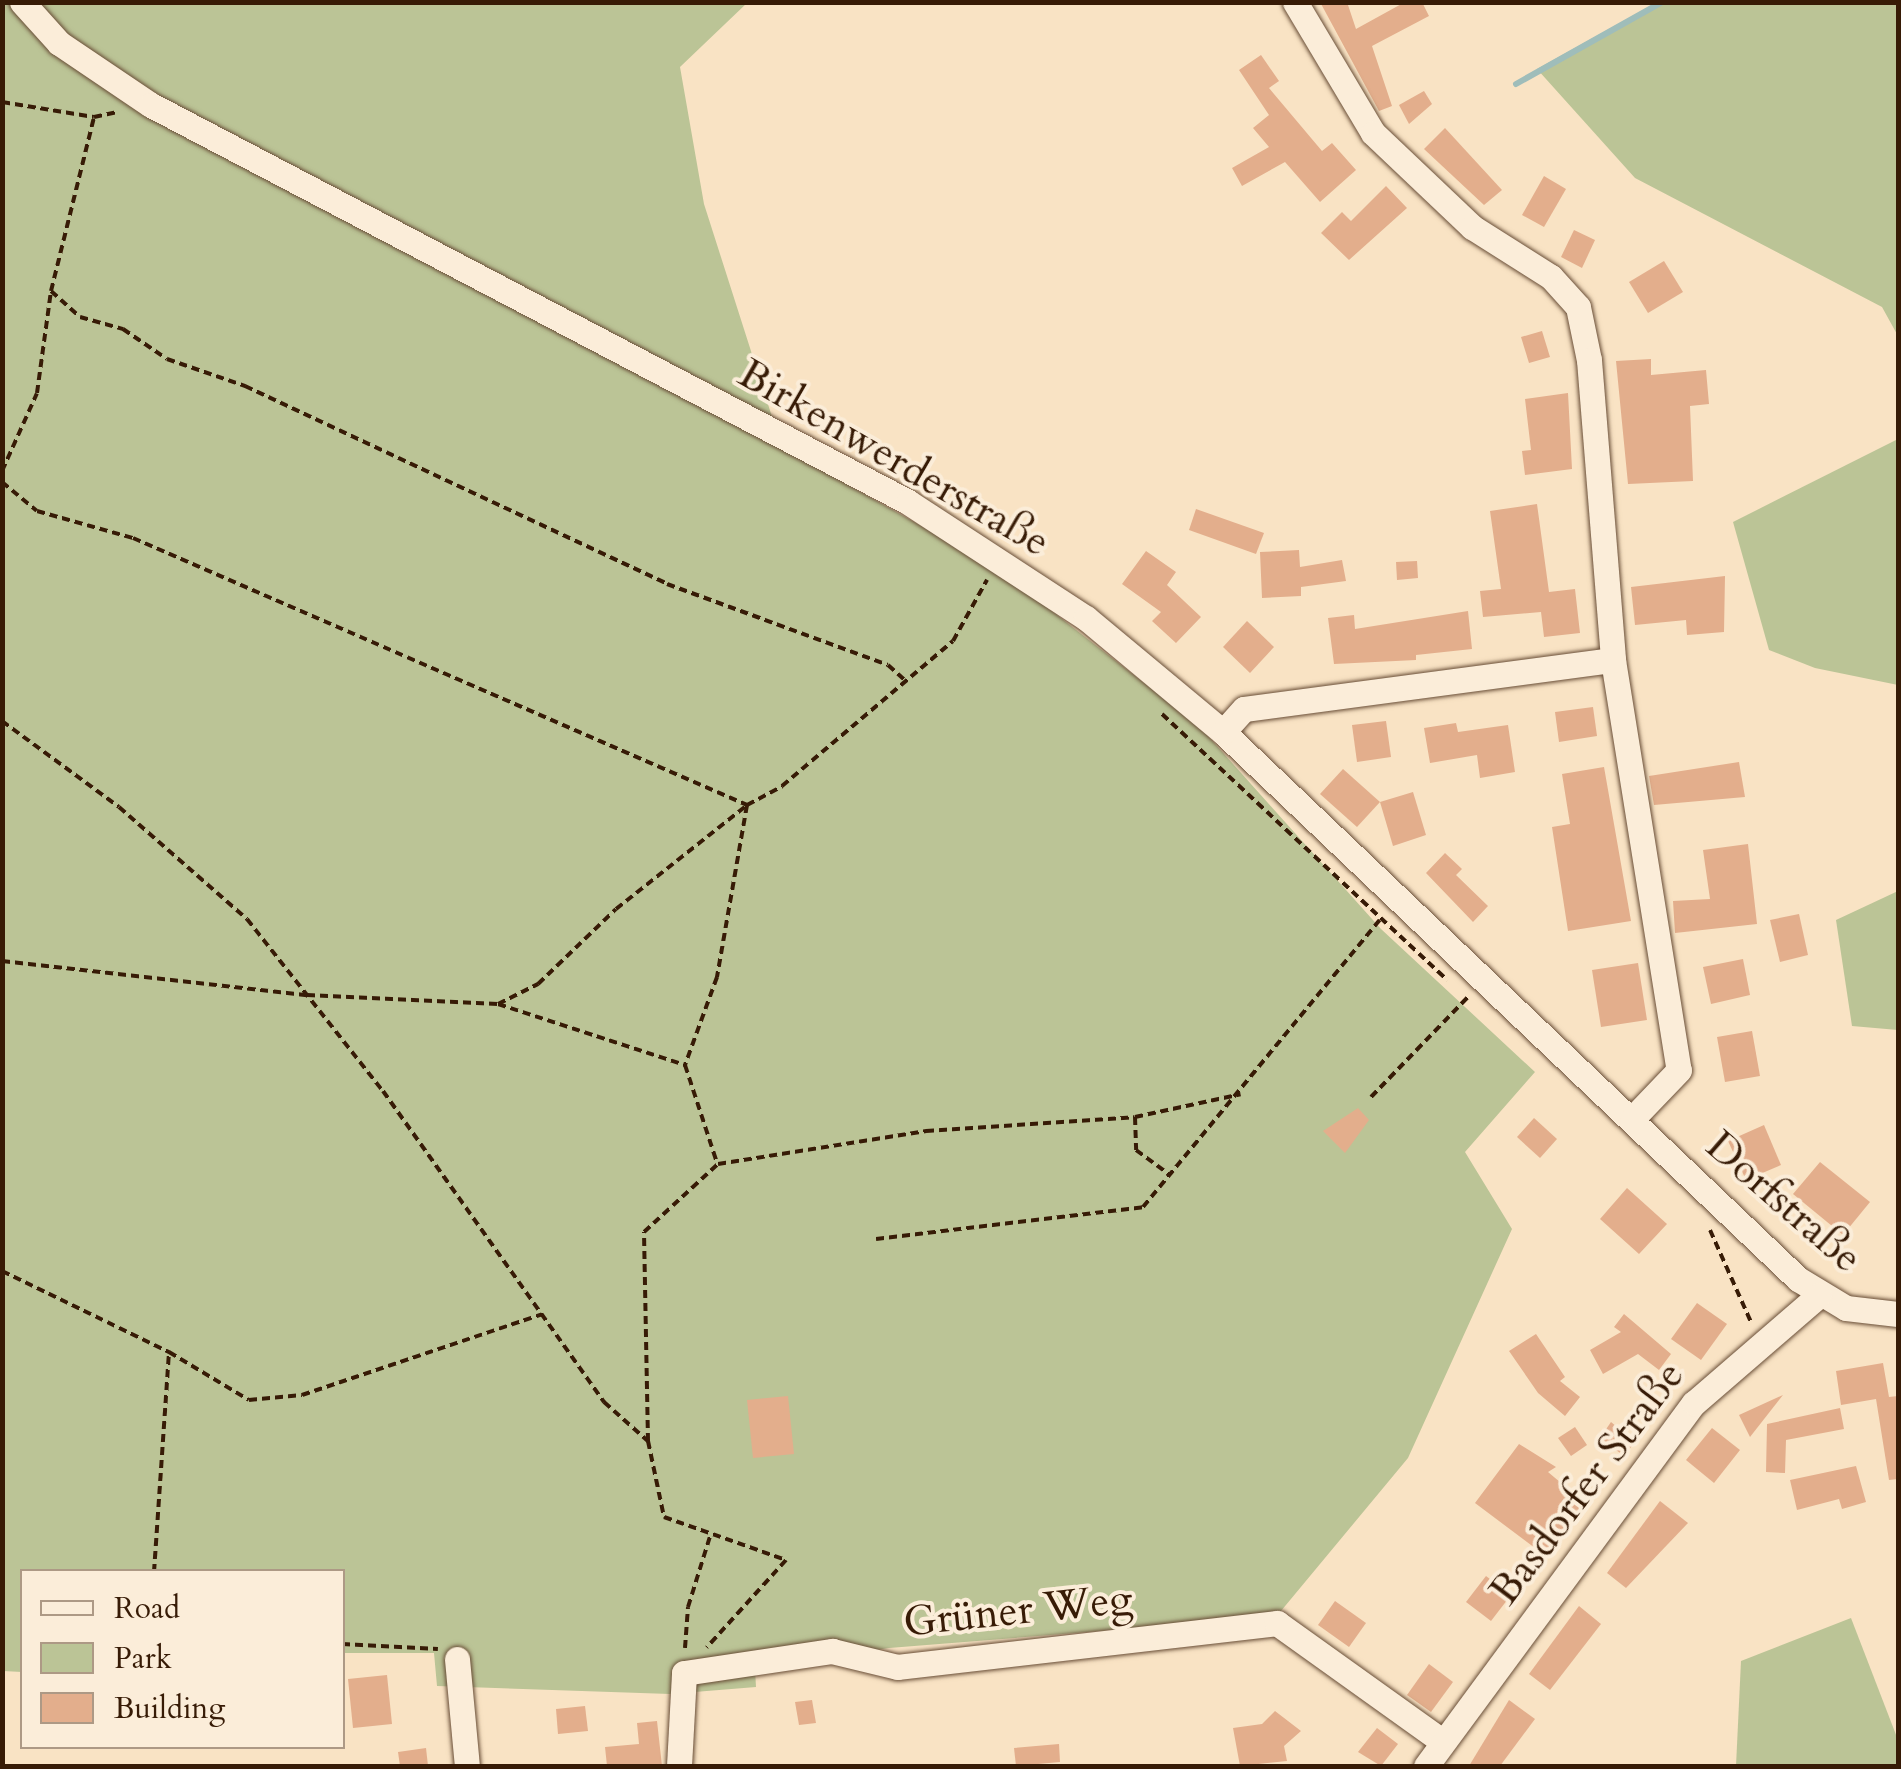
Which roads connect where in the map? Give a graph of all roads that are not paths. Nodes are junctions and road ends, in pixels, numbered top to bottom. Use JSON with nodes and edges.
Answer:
{"nodes":[{"id":1,"x":22,"y":2,"type":"edge"},
{"id":2,"x":1295,"y":2,"type":"edge"},
{"id":3,"x":1613,"y":660,"type":"junction"},
{"id":4,"x":1223,"y":732,"type":"junction"},
{"id":5,"x":1632,"y":1118,"type":"junction"},
{"id":6,"x":1818,"y":1294,"type":"junction"},
{"id":7,"x":1898,"y":1314,"type":"edge"},
{"id":8,"x":457,"y":1659,"type":"road end"},
{"id":9,"x":1443,"y":1742,"type":"junction"},
{"id":10,"x":467,"y":1766,"type":"edge"},
{"id":11,"x":680,"y":1766,"type":"edge"},
{"id":12,"x":1426,"y":1766,"type":"edge"}],
"edges":[{"from":1,"to":4,"type":"street","name":"Birkenwerderstraße"},
{"from":2,"to":3,"type":"street"},
{"from":3,"to":4,"type":"street"},
{"from":3,"to":5,"type":"street"},
{"from":4,"to":5,"type":"street","name":"Birkenwerderstraße"},
{"from":5,"to":6,"type":"street","name":"Dorfstraße"},
{"from":6,"to":7,"type":"street","name":"Dorfstraße"},
{"from":6,"to":9,"type":"street","name":"Basdorfer Straße"},
{"from":8,"to":10,"type":"street"},
{"from":9,"to":11,"type":"street","name":"Grüner Weg"},
{"from":9,"to":12,"type":"street","name":"Basdorfer Straße"}]}
